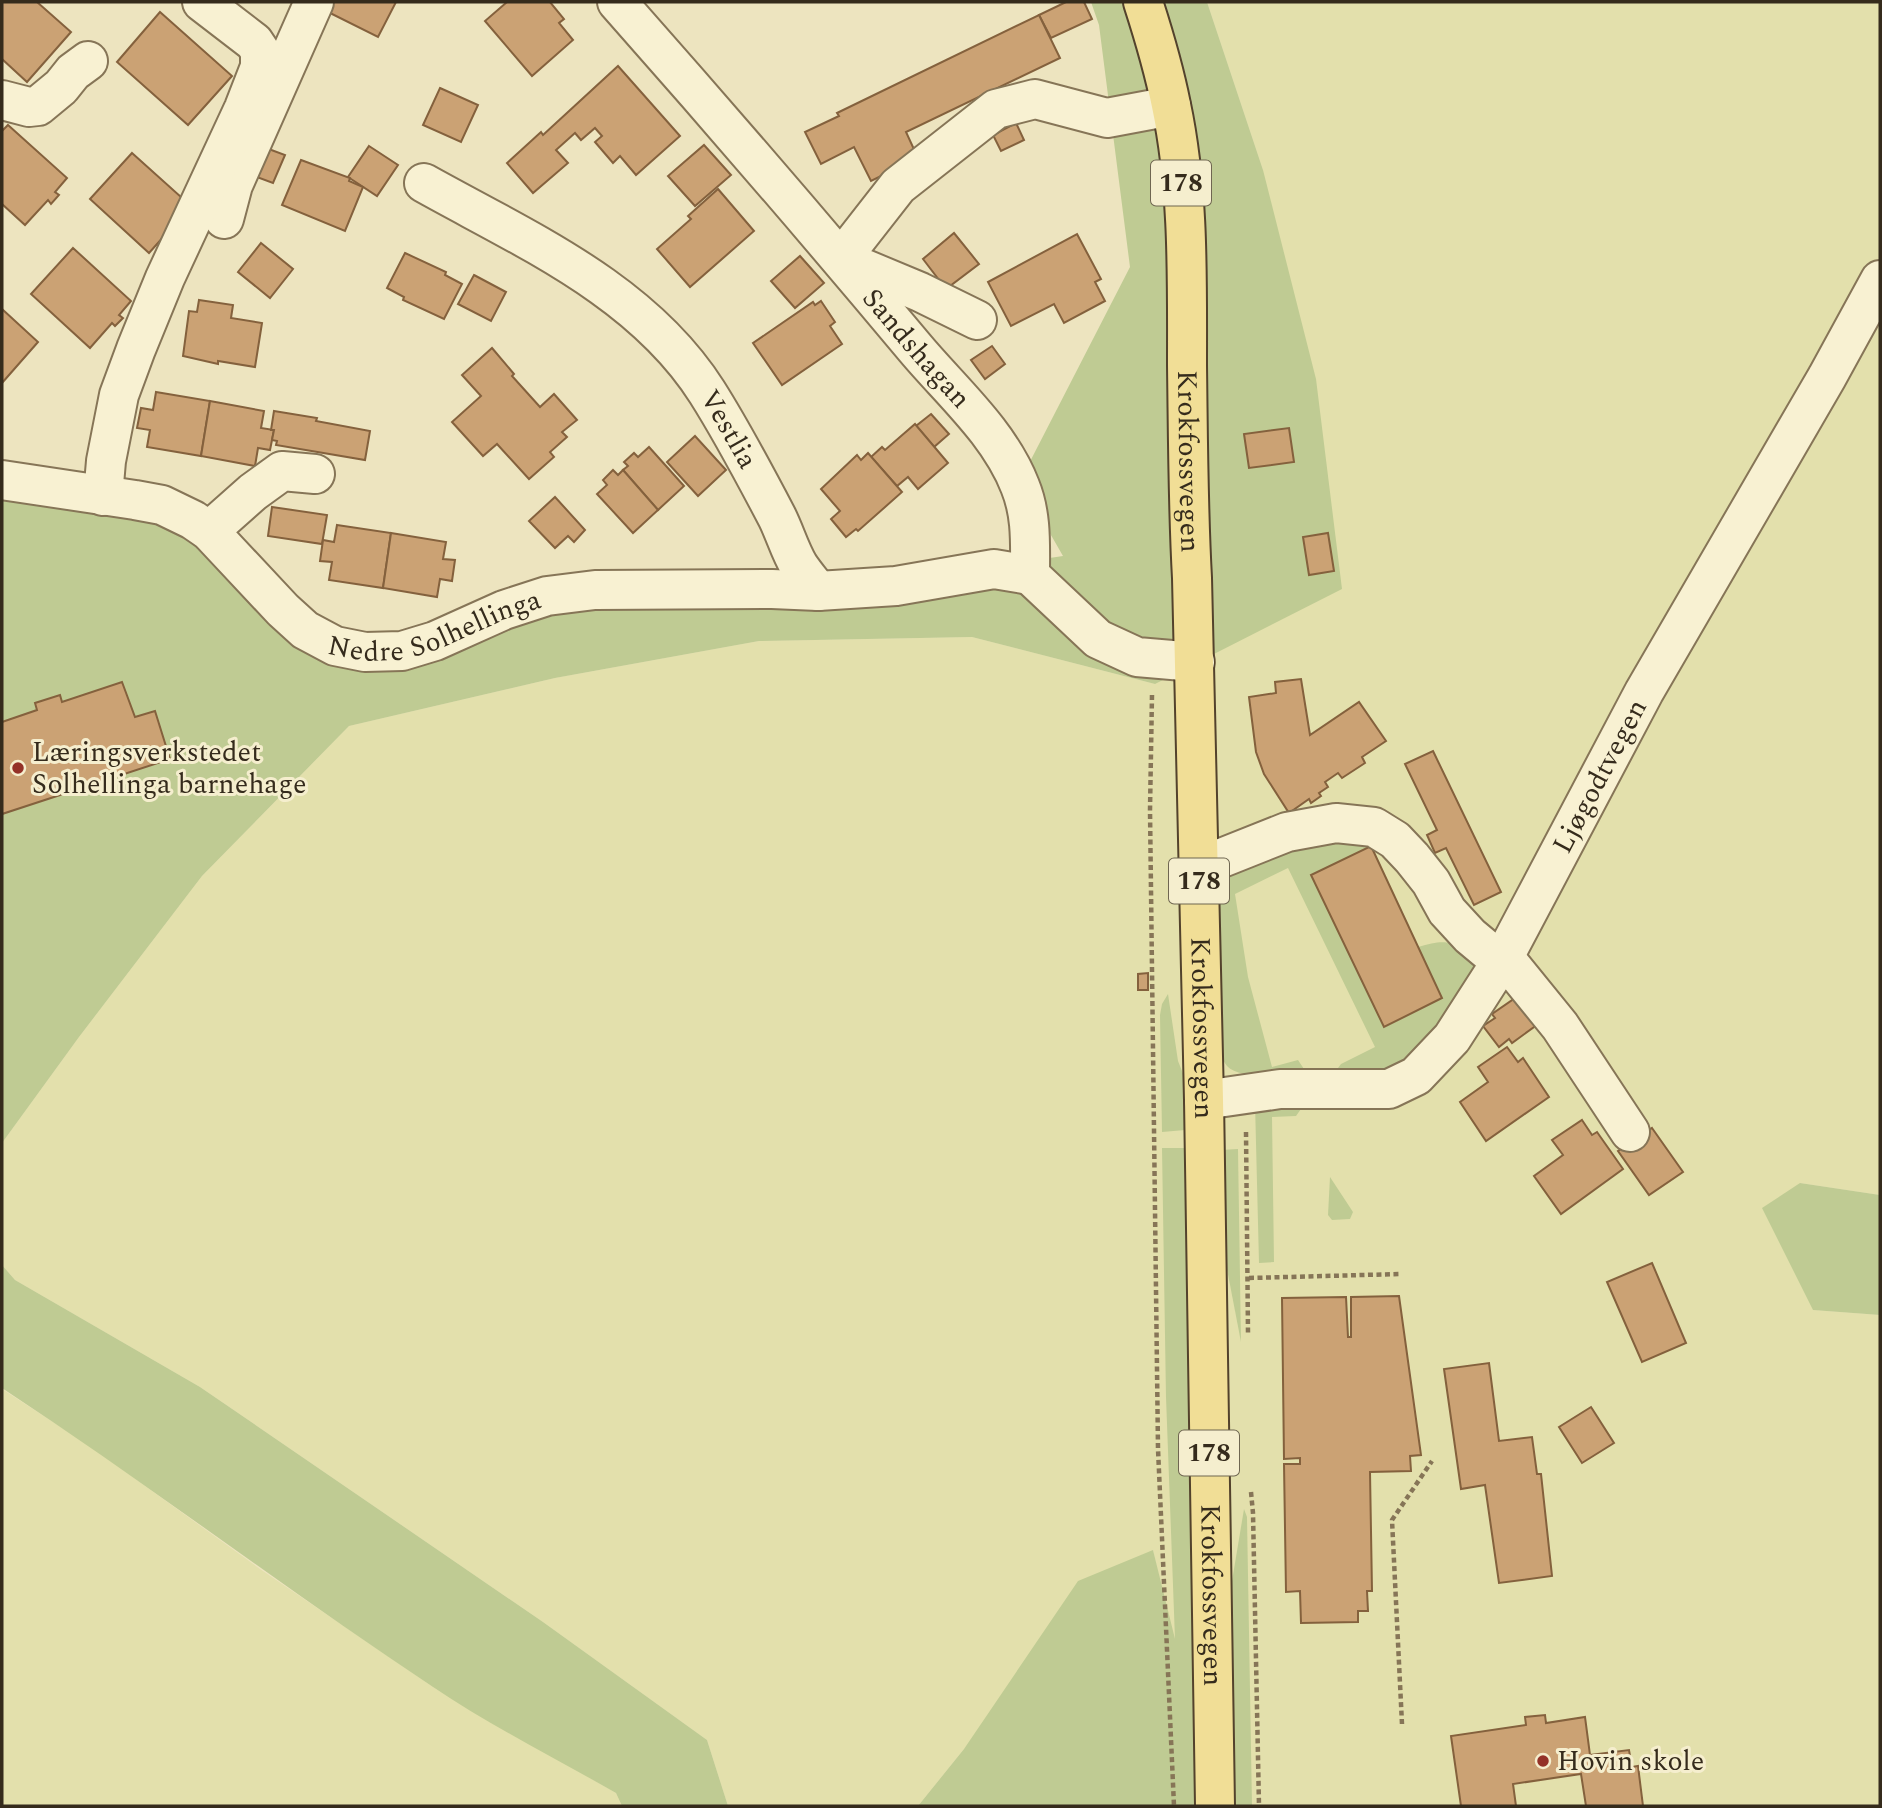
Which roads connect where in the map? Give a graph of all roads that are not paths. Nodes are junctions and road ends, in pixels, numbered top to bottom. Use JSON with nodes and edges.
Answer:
{"nodes":[{"id":1,"x":314,"y":2,"type":"edge"},
{"id":2,"x":617,"y":2,"type":"edge"},
{"id":3,"x":1143,"y":2,"type":"edge"},
{"id":4,"x":213,"y":10,"type":"edge"},
{"id":5,"x":88,"y":61,"type":"dead end"},
{"id":6,"x":2,"y":100,"type":"edge"},
{"id":7,"x":1171,"y":106,"type":"junction"},
{"id":8,"x":425,"y":183,"type":"dead end"},
{"id":9,"x":224,"y":219,"type":"dead end"},
{"id":10,"x":841,"y":259,"type":"junction"},
{"id":11,"x":1880,"y":281,"type":"edge"},
{"id":12,"x":977,"y":320,"type":"dead end"},
{"id":13,"x":315,"y":474,"type":"dead end"},
{"id":14,"x":2,"y":480,"type":"edge"},
{"id":15,"x":103,"y":496,"type":"junction"},
{"id":16,"x":209,"y":531,"type":"junction"},
{"id":17,"x":1030,"y":575,"type":"junction"},
{"id":18,"x":818,"y":591,"type":"junction"},
{"id":19,"x":1195,"y":662,"type":"junction"},
{"id":20,"x":1199,"y":867,"type":"junction"},
{"id":21,"x":1504,"y":957,"type":"junction"},
{"id":22,"x":1204,"y":1100,"type":"junction"},
{"id":23,"x":1630,"y":1132,"type":"dead end"},
{"id":24,"x":1215,"y":1806,"type":"edge"}],
"edges":[{"from":1,"to":9,"type":"street"},
{"from":2,"to":10,"type":"street","name":"Sandshagan"},
{"from":3,"to":7,"type":"main road","name":"Krokfossvegen","number":"178"},
{"from":4,"to":15,"type":"street"},
{"from":5,"to":6,"type":"street"},
{"from":7,"to":10,"type":"street"},
{"from":7,"to":19,"type":"main road","name":"Krokfossvegen","number":"178"},
{"from":8,"to":18,"type":"street","name":"Vestlia"},
{"from":10,"to":12,"type":"street"},
{"from":10,"to":17,"type":"street","name":"Sandshagan"},
{"from":11,"to":21,"type":"street","name":"Ljøgodtvegen"},
{"from":13,"to":16,"type":"street"},
{"from":14,"to":15,"type":"street","name":"Nedre Solhellinga"},
{"from":15,"to":16,"type":"street","name":"Nedre Solhellinga"},
{"from":16,"to":18,"type":"street","name":"Nedre Solhellinga"},
{"from":17,"to":18,"type":"street"},
{"from":17,"to":19,"type":"street"},
{"from":19,"to":20,"type":"main road","name":"Krokfossvegen","number":"178"},
{"from":20,"to":21,"type":"street"},
{"from":20,"to":22,"type":"main road","name":"Krokfossvegen","number":"178"},
{"from":21,"to":22,"type":"street","name":"Ljøgodtvegen"},
{"from":21,"to":23,"type":"street"},
{"from":22,"to":24,"type":"main road","name":"Krokfossvegen","number":"178"}]}
